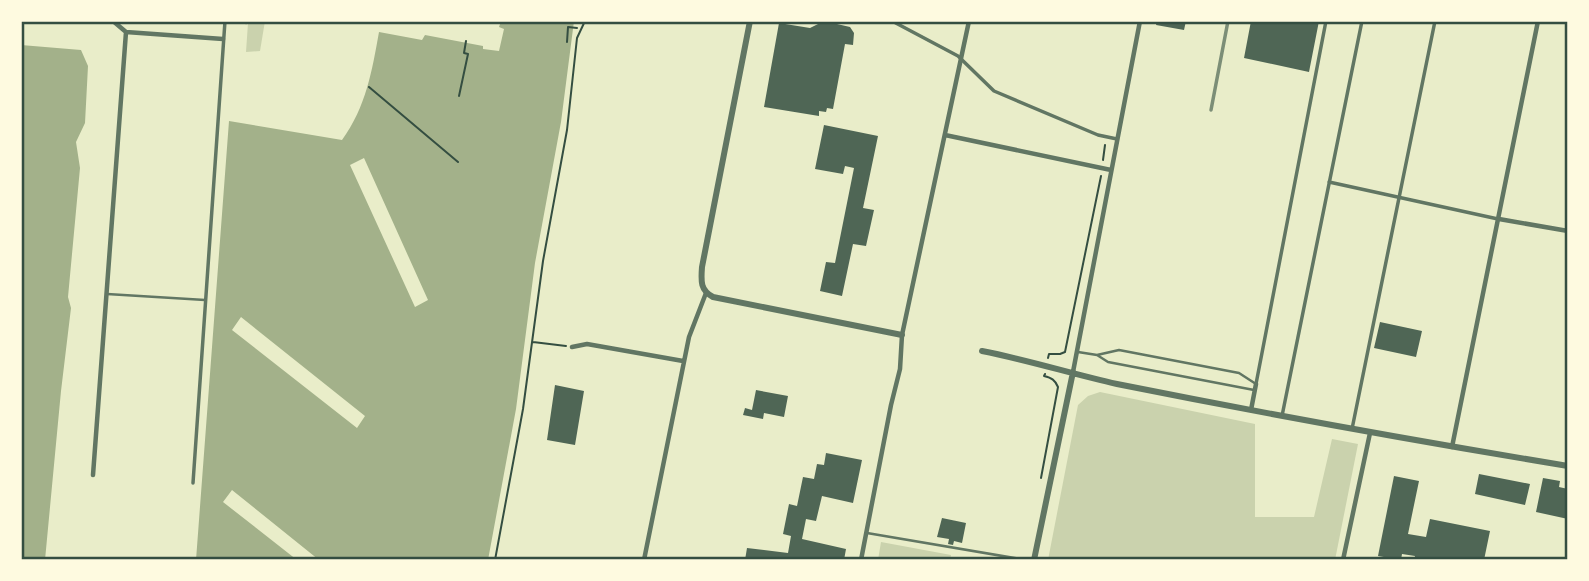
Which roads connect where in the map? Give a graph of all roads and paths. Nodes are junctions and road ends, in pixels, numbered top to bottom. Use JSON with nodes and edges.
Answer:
{"nodes":[{"id":1,"x":113,"y":21,"type":"edge"},
{"id":2,"x":225,"y":21,"type":"edge"},
{"id":3,"x":585,"y":21,"type":"edge"},
{"id":4,"x":750,"y":21,"type":"edge"},
{"id":5,"x":892,"y":21,"type":"edge"},
{"id":6,"x":969,"y":21,"type":"edge"},
{"id":7,"x":1140,"y":21,"type":"edge"},
{"id":8,"x":1326,"y":21,"type":"edge"},
{"id":9,"x":1362,"y":21,"type":"edge"},
{"id":10,"x":1436,"y":21,"type":"edge"},
{"id":11,"x":1538,"y":21,"type":"edge"},
{"id":12,"x":577,"y":28,"type":"dead end"},
{"id":13,"x":126,"y":32,"type":"junction"},
{"id":14,"x":223,"y":39,"type":"junction"},
{"id":15,"x":466,"y":41,"type":"dead end"},
{"id":16,"x":567,"y":42,"type":"dead end"},
{"id":17,"x":961,"y":59,"type":"junction"},
{"id":18,"x":369,"y":87,"type":"dead end"},
{"id":19,"x":459,"y":96,"type":"dead end"},
{"id":20,"x":945,"y":135,"type":"junction"},
{"id":21,"x":1106,"y":137,"type":"junction"},
{"id":22,"x":1117,"y":139,"type":"junction"},
{"id":23,"x":458,"y":162,"type":"dead end"},
{"id":24,"x":1103,"y":167,"type":"junction"},
{"id":25,"x":1111,"y":170,"type":"junction"},
{"id":26,"x":1329,"y":182,"type":"junction"},
{"id":27,"x":1399,"y":196,"type":"junction"},
{"id":28,"x":1499,"y":219,"type":"junction"},
{"id":29,"x":1568,"y":231,"type":"edge"},
{"id":30,"x":706,"y":293,"type":"junction"},
{"id":31,"x":107,"y":294,"type":"junction"},
{"id":32,"x":205,"y":300,"type":"junction"},
{"id":33,"x":902,"y":335,"type":"junction"},
{"id":34,"x":532,"y":342,"type":"junction"},
{"id":35,"x":572,"y":347,"type":"joint"},
{"id":36,"x":982,"y":351,"type":"dead end"},
{"id":37,"x":1077,"y":352,"type":"junction"},
{"id":38,"x":1097,"y":355,"type":"junction"},
{"id":39,"x":683,"y":360,"type":"junction"},
{"id":40,"x":1046,"y":365,"type":"junction"},
{"id":41,"x":1073,"y":372,"type":"junction"},
{"id":42,"x":1256,"y":384,"type":"junction"},
{"id":43,"x":1255,"y":390,"type":"junction"},
{"id":44,"x":1251,"y":410,"type":"junction"},
{"id":45,"x":1282,"y":416,"type":"junction"},
{"id":46,"x":1352,"y":429,"type":"junction"},
{"id":47,"x":1370,"y":433,"type":"junction"},
{"id":48,"x":1452,"y":447,"type":"junction"},
{"id":49,"x":1568,"y":466,"type":"edge"},
{"id":50,"x":93,"y":475,"type":"dead end"},
{"id":51,"x":1041,"y":480,"type":"dead end"},
{"id":52,"x":193,"y":483,"type":"dead end"},
{"id":53,"x":867,"y":533,"type":"junction"},
{"id":54,"x":495,"y":560,"type":"edge"},
{"id":55,"x":644,"y":560,"type":"edge"},
{"id":56,"x":861,"y":560,"type":"edge"},
{"id":57,"x":1027,"y":560,"type":"edge"},
{"id":58,"x":1034,"y":560,"type":"edge"},
{"id":59,"x":1343,"y":560,"type":"edge"}],
"edges":[{"from":1,"to":13,"type":"street"},
{"from":2,"to":14,"type":"street"},
{"from":3,"to":34,"type":"path"},
{"from":4,"to":30,"type":"street"},
{"from":5,"to":17,"type":"street"},
{"from":6,"to":17,"type":"street"},
{"from":7,"to":22,"type":"street"},
{"from":8,"to":42,"type":"street"},
{"from":9,"to":26,"type":"street"},
{"from":10,"to":27,"type":"street"},
{"from":11,"to":28,"type":"street"},
{"from":12,"to":16,"type":"path"},
{"from":13,"to":14,"type":"street"},
{"from":13,"to":31,"type":"street"},
{"from":14,"to":32,"type":"street"},
{"from":15,"to":19,"type":"path"},
{"from":17,"to":20,"type":"street"},
{"from":17,"to":21,"type":"street"},
{"from":18,"to":23,"type":"path"},
{"from":20,"to":24,"type":"street"},
{"from":20,"to":33,"type":"street"},
{"from":21,"to":22,"type":"street"},
{"from":21,"to":24,"type":"path"},
{"from":22,"to":25,"type":"street"},
{"from":24,"to":25,"type":"street"},
{"from":24,"to":40,"type":"path"},
{"from":25,"to":37,"type":"street"},
{"from":26,"to":27,"type":"street"},
{"from":26,"to":45,"type":"street"},
{"from":27,"to":28,"type":"street"},
{"from":27,"to":46,"type":"street"},
{"from":28,"to":29,"type":"street"},
{"from":28,"to":48,"type":"street"},
{"from":30,"to":33,"type":"street"},
{"from":30,"to":39,"type":"street"},
{"from":31,"to":32,"type":"lane"},
{"from":31,"to":50,"type":"street"},
{"from":32,"to":52,"type":"street"},
{"from":33,"to":53,"type":"street"},
{"from":34,"to":35,"type":"path"},
{"from":34,"to":54,"type":"path"},
{"from":35,"to":39,"type":"street"},
{"from":36,"to":40,"type":"street"},
{"from":37,"to":38,"type":"lane"},
{"from":37,"to":41,"type":"street"},
{"from":38,"to":42,"type":"lane"},
{"from":38,"to":43,"type":"lane"},
{"from":39,"to":55,"type":"street"},
{"from":40,"to":41,"type":"street"},
{"from":40,"to":51,"type":"path"},
{"from":41,"to":44,"type":"street"},
{"from":41,"to":58,"type":"street"},
{"from":42,"to":43,"type":"street"},
{"from":43,"to":44,"type":"street"},
{"from":44,"to":45,"type":"street"},
{"from":45,"to":46,"type":"street"},
{"from":46,"to":47,"type":"street"},
{"from":47,"to":48,"type":"street"},
{"from":47,"to":59,"type":"street"},
{"from":48,"to":49,"type":"street"},
{"from":53,"to":56,"type":"street"},
{"from":53,"to":57,"type":"lane"}]}
